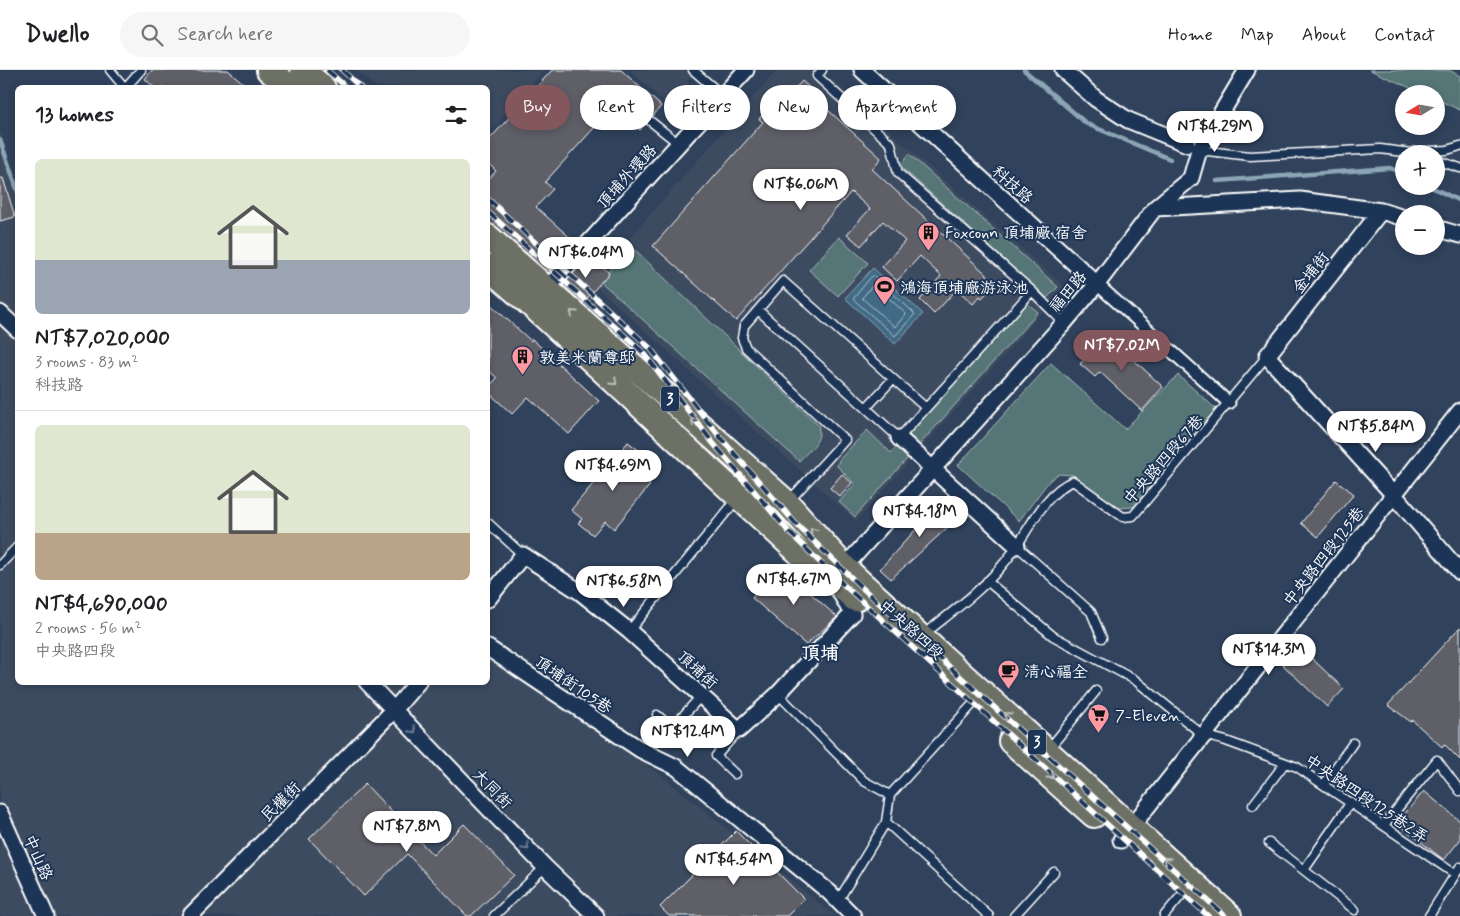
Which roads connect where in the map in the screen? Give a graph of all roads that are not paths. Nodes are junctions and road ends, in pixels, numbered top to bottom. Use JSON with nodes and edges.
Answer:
{"nodes":[{"id":1,"x":110,"y":70,"type":"edge"},
{"id":2,"x":140,"y":70,"type":"edge"},
{"id":3,"x":693,"y":70,"type":"edge"},
{"id":4,"x":746,"y":70,"type":"edge"},
{"id":5,"x":822,"y":70,"type":"edge"},
{"id":6,"x":862,"y":70,"type":"edge"},
{"id":7,"x":1063,"y":70,"type":"edge"},
{"id":8,"x":1247,"y":70,"type":"edge"},
{"id":9,"x":284,"y":79,"type":"edge"},
{"id":10,"x":122,"y":85,"type":"edge"},
{"id":11,"x":128,"y":85,"type":"edge"},
{"id":12,"x":309,"y":85,"type":"edge"},
{"id":13,"x":710,"y":85,"type":"edge"},
{"id":14,"x":732,"y":85,"type":"edge"},
{"id":15,"x":654,"y":123,"type":"edge"},
{"id":16,"x":692,"y":130,"type":"edge"},
{"id":17,"x":679,"y":144,"type":"junction"},
{"id":18,"x":1460,"y":146,"type":"edge"},
{"id":19,"x":1193,"y":147,"type":"junction"},
{"id":20,"x":1445,"y":150,"type":"edge"},
{"id":21,"x":1395,"y":151,"type":"edge"},
{"id":22,"x":1445,"y":163,"type":"edge"},
{"id":23,"x":1460,"y":168,"type":"edge"},
{"id":24,"x":1155,"y":208,"type":"junction"},
{"id":25,"x":1381,"y":211,"type":"junction"},
{"id":26,"x":1395,"y":215,"type":"edge"},
{"id":27,"x":1445,"y":231,"type":"edge"},
{"id":28,"x":1460,"y":235,"type":"edge"},
{"id":29,"x":490,"y":239,"type":"edge"},
{"id":30,"x":490,"y":268,"type":"edge"},
{"id":31,"x":1097,"y":284,"type":"junction"},
{"id":32,"x":1032,"y":291,"type":"junction"},
{"id":33,"x":539,"y":298,"type":"junction"},
{"id":34,"x":758,"y":310,"type":"junction"},
{"id":35,"x":0,"y":313,"type":"edge"},
{"id":36,"x":1064,"y":322,"type":"junction"},
{"id":37,"x":15,"y":327,"type":"edge"},
{"id":38,"x":1267,"y":356,"type":"junction"},
{"id":39,"x":893,"y":379,"type":"junction"},
{"id":40,"x":1229,"y":403,"type":"junction"},
{"id":41,"x":866,"y":408,"type":"junction"},
{"id":42,"x":926,"y":408,"type":"junction"},
{"id":43,"x":1460,"y":411,"type":"edge"},
{"id":44,"x":899,"y":438,"type":"junction"},
{"id":45,"x":934,"y":469,"type":"junction"},
{"id":46,"x":1394,"y":495,"type":"junction"},
{"id":47,"x":738,"y":497,"type":"junction"},
{"id":48,"x":787,"y":503,"type":"junction"},
{"id":49,"x":490,"y":525,"type":"edge"},
{"id":50,"x":1017,"y":546,"type":"junction"},
{"id":51,"x":15,"y":549,"type":"edge"},
{"id":52,"x":523,"y":555,"type":"junction"},
{"id":53,"x":0,"y":565,"type":"edge"},
{"id":54,"x":1460,"y":572,"type":"edge"},
{"id":55,"x":839,"y":573,"type":"junction"},
{"id":56,"x":987,"y":581,"type":"junction"},
{"id":57,"x":490,"y":596,"type":"edge"},
{"id":58,"x":629,"y":631,"type":"junction"},
{"id":59,"x":920,"y":637,"type":"junction"},
{"id":60,"x":1102,"y":638,"type":"dead end"},
{"id":61,"x":490,"y":649,"type":"edge"},
{"id":62,"x":370,"y":685,"type":"edge"},
{"id":63,"x":415,"y":685,"type":"edge"},
{"id":64,"x":1096,"y":691,"type":"dead end"},
{"id":65,"x":778,"y":694,"type":"junction"},
{"id":66,"x":701,"y":696,"type":"junction"},
{"id":67,"x":977,"y":699,"type":"junction"},
{"id":68,"x":394,"y":710,"type":"junction"},
{"id":69,"x":658,"y":715,"type":"dead end"},
{"id":70,"x":739,"y":730,"type":"junction"},
{"id":71,"x":1203,"y":734,"type":"junction"},
{"id":72,"x":1353,"y":743,"type":"dead end"},
{"id":73,"x":1047,"y":751,"type":"junction"},
{"id":74,"x":1285,"y":763,"type":"junction"},
{"id":75,"x":734,"y":774,"type":"dead end"},
{"id":76,"x":1324,"y":784,"type":"junction"},
{"id":77,"x":1460,"y":791,"type":"edge"},
{"id":78,"x":890,"y":795,"type":"junction"},
{"id":79,"x":1351,"y":802,"type":"junction"},
{"id":80,"x":1254,"y":805,"type":"dead end"},
{"id":81,"x":0,"y":813,"type":"edge"},
{"id":82,"x":886,"y":822,"type":"junction"},
{"id":83,"x":1384,"y":825,"type":"junction"},
{"id":84,"x":1126,"y":833,"type":"junction"},
{"id":85,"x":1269,"y":843,"type":"dead end"},
{"id":86,"x":545,"y":867,"type":"junction"},
{"id":87,"x":1304,"y":870,"type":"junction"},
{"id":88,"x":1458,"y":870,"type":"edge"},
{"id":89,"x":1054,"y":872,"type":"dead end"},
{"id":90,"x":1186,"y":889,"type":"junction"},
{"id":91,"x":838,"y":901,"type":"junction"},
{"id":92,"x":1355,"y":910,"type":"dead end"},
{"id":93,"x":46,"y":916,"type":"edge"},
{"id":94,"x":190,"y":916,"type":"edge"},
{"id":95,"x":494,"y":916,"type":"edge"},
{"id":96,"x":596,"y":916,"type":"edge"},
{"id":97,"x":853,"y":916,"type":"edge"},
{"id":98,"x":989,"y":916,"type":"edge"},
{"id":99,"x":1014,"y":916,"type":"edge"},
{"id":100,"x":1164,"y":916,"type":"edge"},
{"id":101,"x":1205,"y":916,"type":"edge"},
{"id":102,"x":1229,"y":916,"type":"edge"},
{"id":103,"x":1429,"y":916,"type":"edge"}],
"edges":[{"from":1,"to":10,"type":"lane"},
{"from":2,"to":11,"type":"lane"},
{"from":3,"to":13,"type":"lane"},
{"from":4,"to":14,"type":"street","name":"頂埔外環路"},
{"from":5,"to":32,"type":"lane"},
{"from":6,"to":31,"type":"street","name":"科技路"},
{"from":7,"to":19,"type":"street"},
{"from":8,"to":19,"type":"street","name":"福田路"},
{"from":9,"to":12,"type":"main road"},
{"from":15,"to":17,"type":"lane"},
{"from":16,"to":17,"type":"street","name":"頂埔外環路"},
{"from":17,"to":33,"type":"street","name":"頂埔外環路"},
{"from":18,"to":20,"type":"lane"},
{"from":19,"to":21,"type":"lane"},
{"from":19,"to":24,"type":"street","name":"福田路"},
{"from":22,"to":23,"type":"lane"},
{"from":24,"to":25,"type":"street"},
{"from":24,"to":31,"type":"street","name":"福田路"},
{"from":25,"to":26,"type":"street"},
{"from":25,"to":38,"type":"street","name":"金埔街"},
{"from":27,"to":28,"type":"street"},
{"from":29,"to":33,"type":"main road","name":"中央路四段","number":"3"},
{"from":30,"to":33,"type":"main road","name":"中央路四段","number":"3"},
{"from":31,"to":36,"type":"street","name":"福田路"},
{"from":31,"to":40,"type":"street","name":"科技路"},
{"from":32,"to":36,"type":"lane"},
{"from":32,"to":42,"type":"lane"},
{"from":33,"to":47,"type":"main road","name":"中央路四段","number":"3","one_way":true},
{"from":48,"to":33,"type":"main road","name":"中央路四段","number":"3","one_way":true},
{"from":34,"to":39,"type":"lane"},
{"from":34,"to":41,"type":"lane"},
{"from":34,"to":48,"type":"lane"},
{"from":35,"to":37,"type":"street"},
{"from":36,"to":45,"type":"street","name":"福田路"},
{"from":38,"to":40,"type":"lane","name":"中央路四段67巷"},
{"from":38,"to":46,"type":"street"},
{"from":39,"to":41,"type":"lane"},
{"from":39,"to":42,"type":"lane"},
{"from":40,"to":50,"type":"lane","name":"中央路四段67巷"},
{"from":41,"to":44,"type":"lane"},
{"from":42,"to":44,"type":"lane"},
{"from":43,"to":46,"type":"street","name":"中央路四段125巷"},
{"from":44,"to":45,"type":"street"},
{"from":45,"to":50,"type":"street"},
{"from":45,"to":55,"type":"street","name":"福田路"},
{"from":46,"to":54,"type":"street"},
{"from":46,"to":71,"type":"street","name":"中央路四段125巷"},
{"from":47,"to":55,"type":"main road","name":"中央路四段","number":"3"},
{"from":47,"to":58,"type":"lane"},
{"from":55,"to":48,"type":"main road","name":"中央路四段","number":"3","one_way":true},
{"from":49,"to":52,"type":"lane"},
{"from":50,"to":56,"type":"lane","name":"中央路四段67巷"},
{"from":50,"to":60,"type":"lane"},
{"from":51,"to":53,"type":"lane"},
{"from":52,"to":57,"type":"street"},
{"from":52,"to":58,"type":"street","name":"頂埔街"},
{"from":55,"to":59,"type":"main road","name":"中央路四段","number":"3"},
{"from":55,"to":65,"type":"street"},
{"from":55,"to":67,"type":"main road","name":"中央路四段","number":"3"},
{"from":56,"to":59,"type":"lane","name":"中央路四段67巷"},
{"from":56,"to":71,"type":"lane"},
{"from":58,"to":66,"type":"street","name":"頂埔街"},
{"from":59,"to":67,"type":"main road","name":"中央路四段","number":"3"},
{"from":61,"to":91,"type":"street","name":"頂埔街105巷"},
{"from":62,"to":68,"type":"street","name":"大同街"},
{"from":63,"to":68,"type":"street"},
{"from":64,"to":73,"type":"lane"},
{"from":65,"to":70,"type":"street"},
{"from":65,"to":78,"type":"lane"},
{"from":66,"to":69,"type":"lane"},
{"from":66,"to":70,"type":"street","name":"頂埔街"},
{"from":73,"to":67,"type":"main road","name":"中央路四段","number":"3","one_way":true},
{"from":67,"to":78,"type":"lane"},
{"from":67,"to":84,"type":"main road","name":"中央路四段","number":"3","one_way":true},
{"from":68,"to":86,"type":"street","name":"大同街","one_way":true},
{"from":68,"to":94,"type":"street","name":"民權街"},
{"from":70,"to":75,"type":"lane"},
{"from":71,"to":74,"type":"lane","name":"中央路四段125巷2弄"},
{"from":71,"to":84,"type":"street","name":"中央路四段125巷"},
{"from":72,"to":76,"type":"lane"},
{"from":73,"to":84,"type":"main road","name":"中央路四段","number":"3"},
{"from":74,"to":76,"type":"lane","name":"中央路四段125巷2弄"},
{"from":74,"to":80,"type":"lane"},
{"from":76,"to":79,"type":"lane","name":"中央路四段125巷2弄"},
{"from":77,"to":83,"type":"lane"},
{"from":78,"to":82,"type":"lane"},
{"from":79,"to":83,"type":"lane","name":"中央路四段125巷2弄"},
{"from":79,"to":87,"type":"lane"},
{"from":81,"to":93,"type":"street","name":"中山路"},
{"from":82,"to":91,"type":"lane"},
{"from":82,"to":98,"type":"lane"},
{"from":83,"to":88,"type":"lane","name":"中央路四段125巷2弄"},
{"from":84,"to":90,"type":"main road","name":"中央路四段","number":"3"},
{"from":85,"to":87,"type":"lane"},
{"from":86,"to":95,"type":"lane"},
{"from":86,"to":96,"type":"street","name":"大同街"},
{"from":87,"to":92,"type":"lane"},
{"from":88,"to":103,"type":"lane"},
{"from":89,"to":99,"type":"lane"},
{"from":90,"to":100,"type":"lane"},
{"from":90,"to":101,"type":"main road","name":"中央路四段","number":"3"},
{"from":90,"to":102,"type":"main road","name":"中央路四段","number":"3"},
{"from":91,"to":97,"type":"street","name":"頂埔街105巷"}]}
